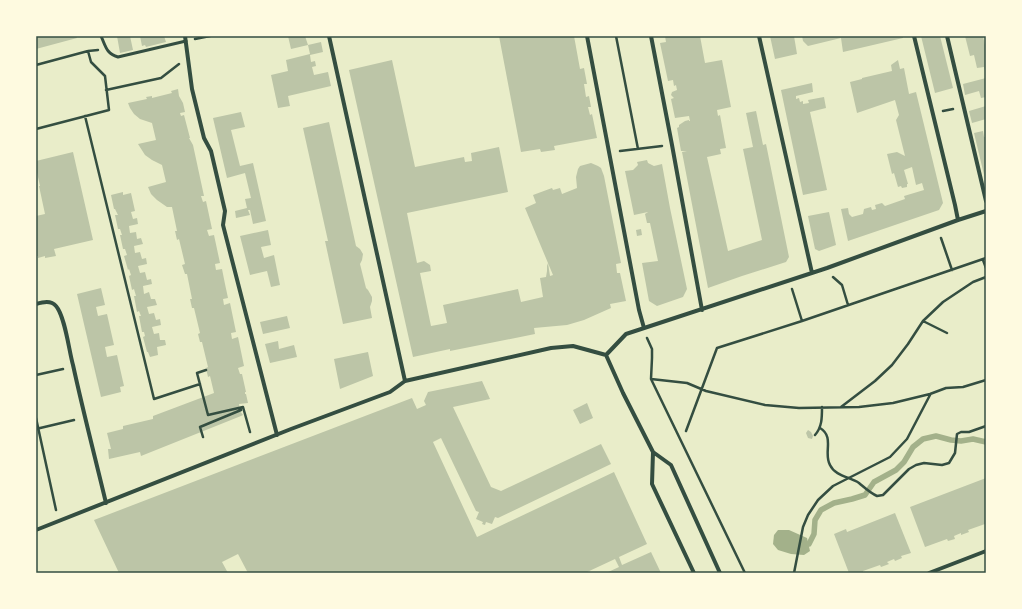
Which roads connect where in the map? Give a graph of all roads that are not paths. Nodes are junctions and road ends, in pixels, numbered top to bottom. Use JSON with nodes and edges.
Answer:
{"nodes":[{"id":1,"x":101,"y":36,"type":"edge"},
{"id":2,"x":329,"y":36,"type":"edge"},
{"id":3,"x":587,"y":36,"type":"edge"},
{"id":4,"x":651,"y":36,"type":"edge"},
{"id":5,"x":760,"y":36,"type":"edge"},
{"id":6,"x":914,"y":36,"type":"edge"},
{"id":7,"x":947,"y":36,"type":"edge"},
{"id":8,"x":186,"y":38,"type":"edge"},
{"id":9,"x":986,"y":201,"type":"edge"},
{"id":10,"x":986,"y":211,"type":"edge"},
{"id":11,"x":958,"y":220,"type":"junction"},
{"id":12,"x":812,"y":273,"type":"junction"},
{"id":13,"x":36,"y":304,"type":"edge"},
{"id":14,"x":702,"y":310,"type":"junction"},
{"id":15,"x":644,"y":328,"type":"junction"},
{"id":16,"x":606,"y":355,"type":"junction"},
{"id":17,"x":404,"y":381,"type":"junction"},
{"id":18,"x":277,"y":435,"type":"junction"},
{"id":19,"x":653,"y":452,"type":"junction"},
{"id":20,"x":106,"y":503,"type":"junction"},
{"id":21,"x":36,"y":530,"type":"edge"},
{"id":22,"x":986,"y":551,"type":"edge"},
{"id":23,"x":694,"y":573,"type":"edge"},
{"id":24,"x":720,"y":573,"type":"edge"},
{"id":25,"x":929,"y":573,"type":"edge"}],
"edges":[{"from":1,"to":8,"type":"lane"},
{"from":2,"to":17,"type":"street"},
{"from":3,"to":15,"type":"street"},
{"from":4,"to":14,"type":"street"},
{"from":5,"to":12,"type":"street"},
{"from":6,"to":11,"type":"street"},
{"from":7,"to":9,"type":"street"},
{"from":8,"to":18,"type":"street"},
{"from":10,"to":11,"type":"street"},
{"from":11,"to":12,"type":"street"},
{"from":12,"to":14,"type":"street"},
{"from":13,"to":20,"type":"street"},
{"from":14,"to":15,"type":"street"},
{"from":15,"to":16,"type":"street"},
{"from":16,"to":17,"type":"street"},
{"from":16,"to":19,"type":"street"},
{"from":17,"to":18,"type":"street"},
{"from":18,"to":20,"type":"street"},
{"from":19,"to":23,"type":"street"},
{"from":19,"to":24,"type":"street"},
{"from":20,"to":21,"type":"street"},
{"from":22,"to":25,"type":"street"}]}
